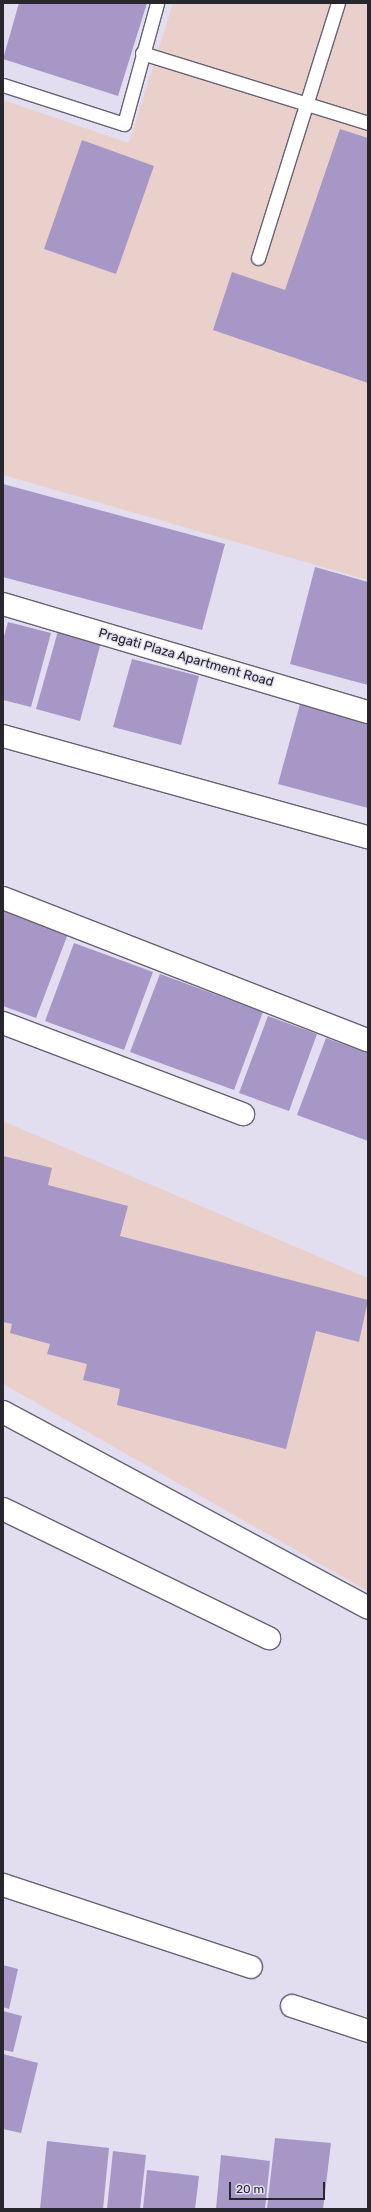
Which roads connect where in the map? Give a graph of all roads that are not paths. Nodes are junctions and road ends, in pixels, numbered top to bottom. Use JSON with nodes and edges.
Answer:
{"nodes":[{"id":1,"x":157,"y":3,"type":"edge"},
{"id":2,"x":338,"y":3,"type":"edge"},
{"id":3,"x":142,"y":53,"type":"junction"},
{"id":4,"x":3,"y":85,"type":"edge"},
{"id":5,"x":307,"y":104,"type":"junction"},
{"id":6,"x":368,"y":123,"type":"edge"},
{"id":7,"x":258,"y":258,"type":"dead end"},
{"id":8,"x":3,"y":604,"type":"edge"},
{"id":9,"x":368,"y":712,"type":"edge"},
{"id":10,"x":3,"y":736,"type":"edge"},
{"id":11,"x":368,"y":838,"type":"edge"},
{"id":12,"x":3,"y":898,"type":"edge"},
{"id":13,"x":3,"y":1023,"type":"edge"},
{"id":14,"x":368,"y":1040,"type":"edge"},
{"id":15,"x":243,"y":1114,"type":"dead end"},
{"id":16,"x":3,"y":1412,"type":"edge"},
{"id":17,"x":3,"y":1509,"type":"edge"},
{"id":18,"x":368,"y":1608,"type":"edge"},
{"id":19,"x":269,"y":1638,"type":"dead end"},
{"id":20,"x":3,"y":1885,"type":"edge"},
{"id":21,"x":251,"y":1967,"type":"dead end"},
{"id":22,"x":292,"y":2006,"type":"dead end"},
{"id":23,"x":368,"y":2030,"type":"edge"}],
"edges":[{"from":1,"to":3,"type":"lane"},
{"from":2,"to":5,"type":"lane"},
{"from":3,"to":4,"type":"lane"},
{"from":3,"to":5,"type":"lane"},
{"from":5,"to":6,"type":"lane"},
{"from":5,"to":7,"type":"lane"},
{"from":8,"to":9,"type":"street","name":"Pragati Plaza Apartment Road"},
{"from":10,"to":11,"type":"street"},
{"from":12,"to":14,"type":"street"},
{"from":13,"to":15,"type":"street"},
{"from":16,"to":18,"type":"street"},
{"from":17,"to":19,"type":"street"},
{"from":20,"to":21,"type":"street"},
{"from":22,"to":23,"type":"street"}]}
